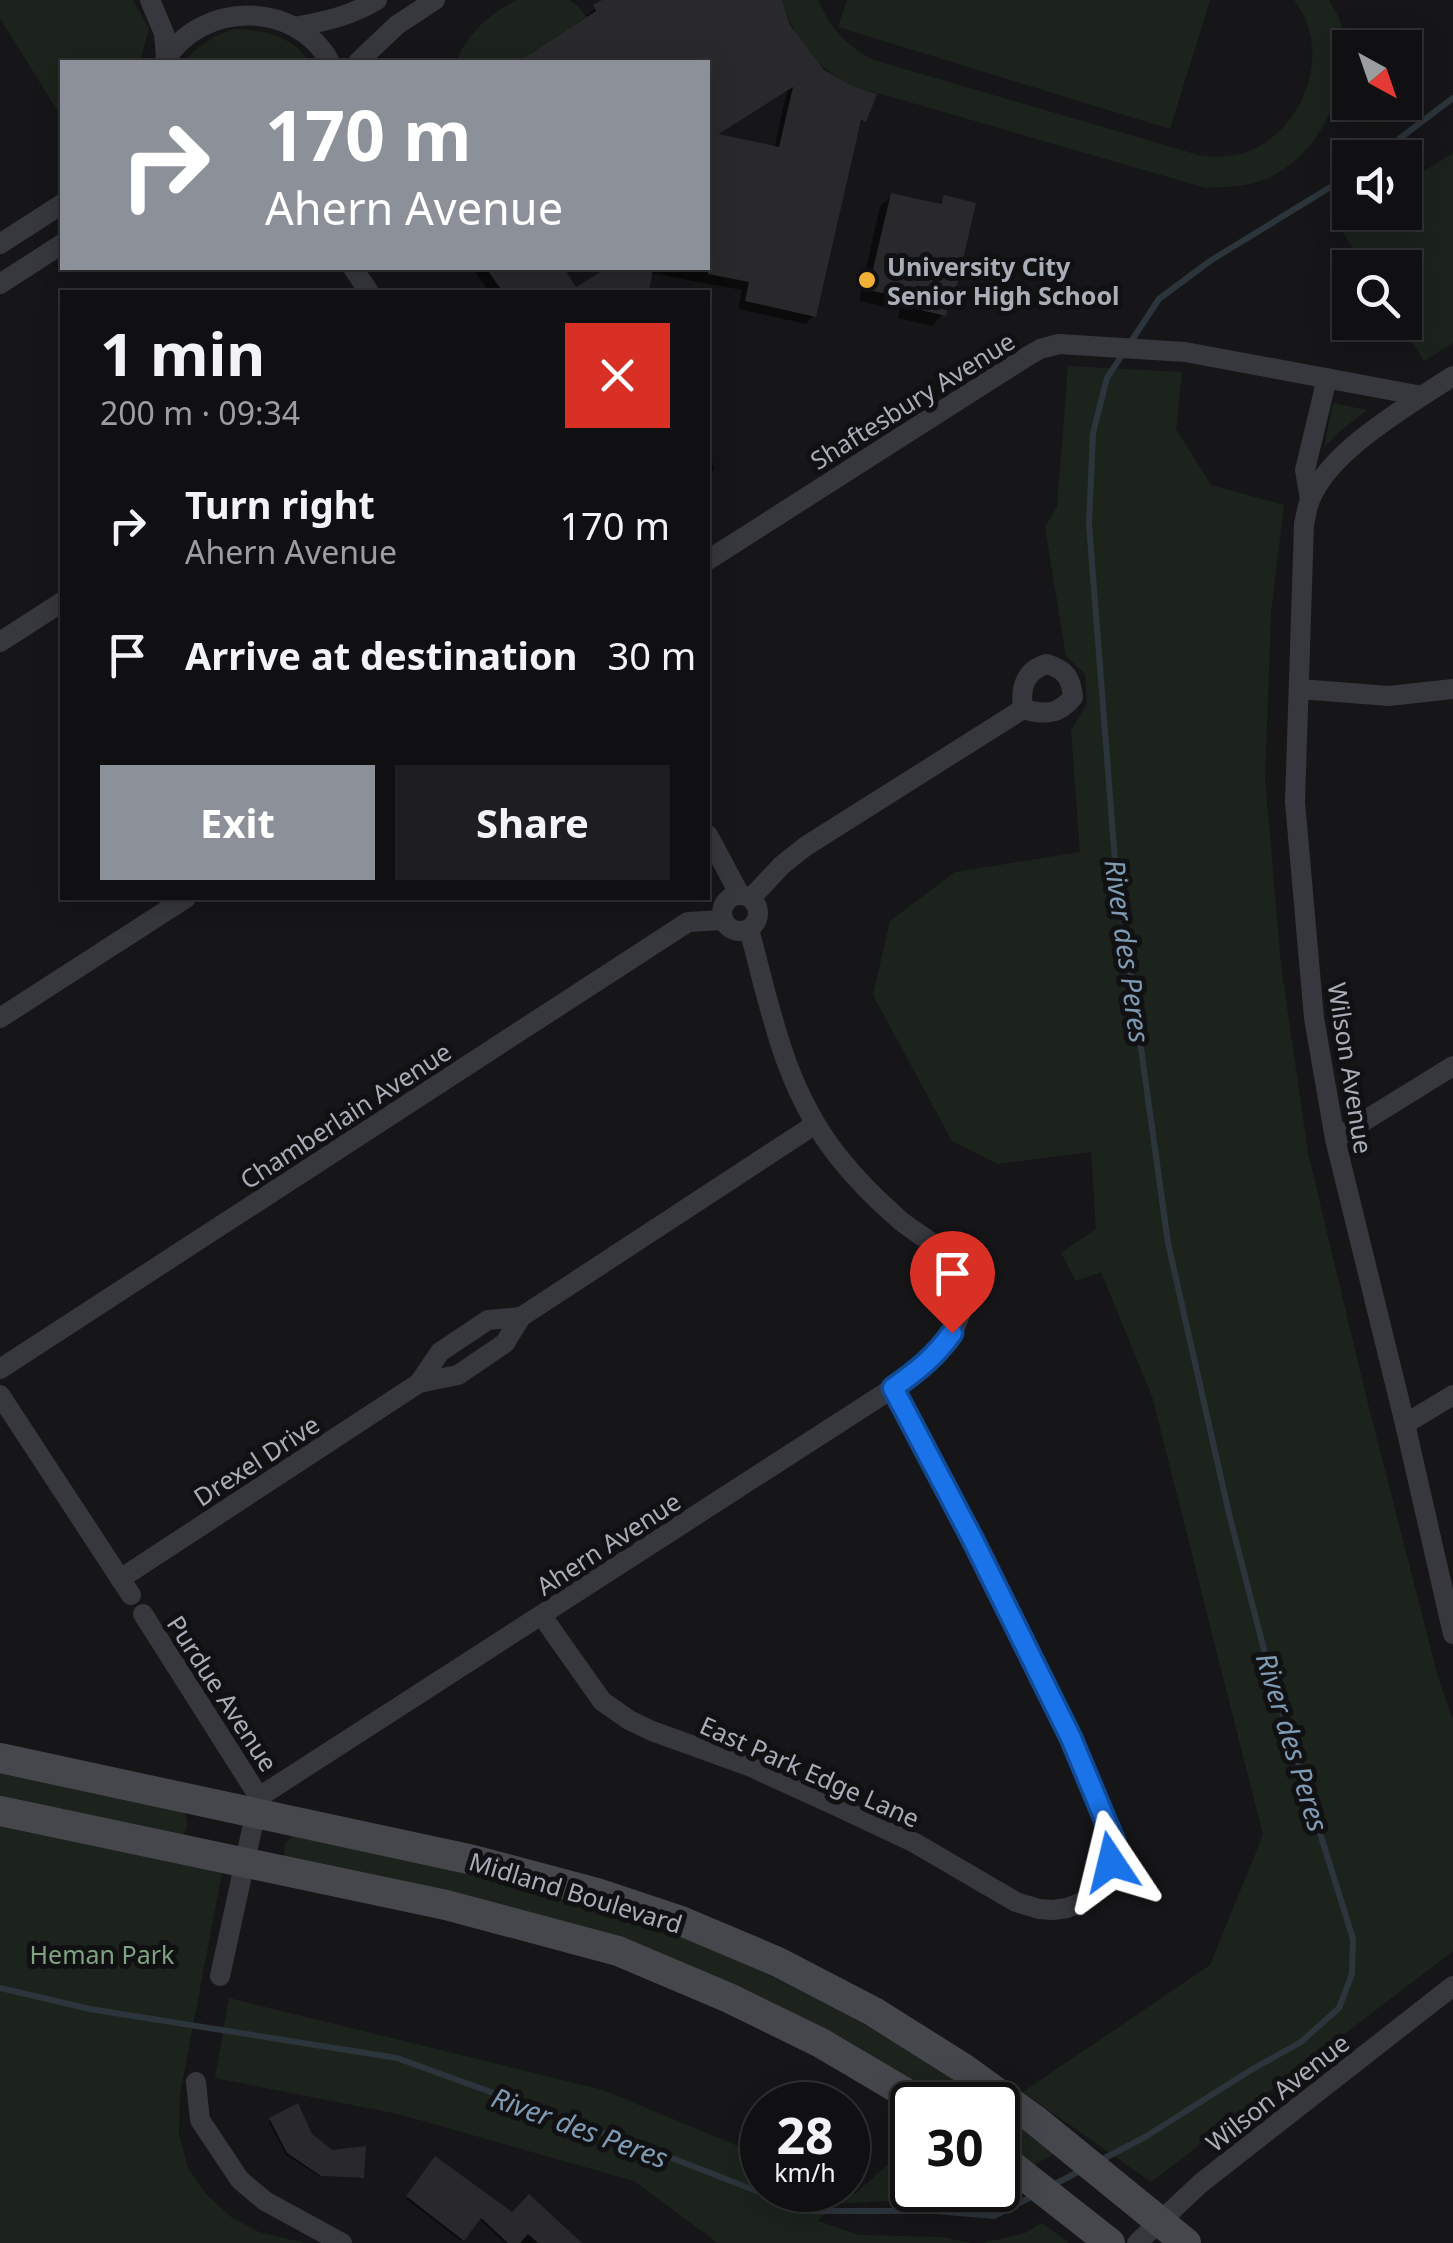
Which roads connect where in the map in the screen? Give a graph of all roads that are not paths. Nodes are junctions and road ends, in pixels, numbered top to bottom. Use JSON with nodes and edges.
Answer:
{"nodes":[{"id":1,"x":150,"y":0,"type":"edge"},
{"id":2,"x":377,"y":0,"type":"edge"},
{"id":3,"x":435,"y":0,"type":"edge"},
{"id":4,"x":225,"y":6,"type":"edge"},
{"id":5,"x":299,"y":26,"type":"junction"},
{"id":6,"x":165,"y":60,"type":"edge"},
{"id":7,"x":166,"y":60,"type":"edge"},
{"id":8,"x":329,"y":60,"type":"edge"},
{"id":9,"x":360,"y":60,"type":"edge"},
{"id":10,"x":60,"y":205,"type":"edge"},
{"id":11,"x":0,"y":244,"type":"edge"},
{"id":12,"x":60,"y":245,"type":"edge"},
{"id":13,"x":0,"y":284,"type":"edge"},
{"id":14,"x":1453,"y":376,"type":"edge"},
{"id":15,"x":1326,"y":378,"type":"junction"},
{"id":16,"x":1422,"y":396,"type":"junction"},
{"id":17,"x":1310,"y":499,"type":"junction"},
{"id":18,"x":710,"y":559,"type":"edge"},
{"id":19,"x":60,"y":603,"type":"edge"},
{"id":20,"x":0,"y":642,"type":"edge"},
{"id":21,"x":1299,"y":689,"type":"junction"},
{"id":22,"x":1453,"y":689,"type":"edge"},
{"id":23,"x":1023,"y":710,"type":"dead end"},
{"id":24,"x":710,"y":838,"type":"edge"},
{"id":25,"x":746,"y":896,"type":"junction"},
{"id":26,"x":183,"y":900,"type":"edge"},
{"id":27,"x":723,"y":920,"type":"junction"},
{"id":28,"x":749,"y":929,"type":"junction"},
{"id":29,"x":0,"y":1018,"type":"edge"},
{"id":30,"x":1453,"y":1066,"type":"edge"},
{"id":31,"x":814,"y":1125,"type":"junction"},
{"id":32,"x":1335,"y":1139,"type":"junction"},
{"id":33,"x":0,"y":1368,"type":"edge"},
{"id":34,"x":893,"y":1388,"type":"junction"},
{"id":35,"x":0,"y":1395,"type":"edge"},
{"id":36,"x":1453,"y":1395,"type":"edge"},
{"id":37,"x":1405,"y":1424,"type":"junction"},
{"id":38,"x":143,"y":1614,"type":"dead end"},
{"id":39,"x":542,"y":1616,"type":"junction"},
{"id":40,"x":1453,"y":1634,"type":"edge"},
{"id":41,"x":0,"y":1758,"type":"edge"},
{"id":42,"x":258,"y":1805,"type":"junction"},
{"id":43,"x":0,"y":1811,"type":"edge"},
{"id":44,"x":245,"y":1863,"type":"junction"},
{"id":45,"x":220,"y":1976,"type":"dead end"},
{"id":46,"x":1453,"y":1986,"type":"edge"},
{"id":47,"x":196,"y":2082,"type":"dead end"},
{"id":48,"x":890,"y":2084,"type":"edge"},
{"id":49,"x":1020,"y":2172,"type":"edge"},
{"id":50,"x":1159,"y":2221,"type":"junction"},
{"id":51,"x":342,"y":2243,"type":"edge"},
{"id":52,"x":1110,"y":2243,"type":"edge"},
{"id":53,"x":1137,"y":2243,"type":"edge"},
{"id":54,"x":1186,"y":2243,"type":"edge"}],
"edges":[{"from":1,"to":6,"type":"street"},
{"from":2,"to":5,"type":"street"},
{"from":3,"to":9,"type":"street"},
{"from":4,"to":5,"type":"street"},
{"from":4,"to":7,"type":"street"},
{"from":5,"to":8,"type":"street"},
{"from":10,"to":11,"type":"street"},
{"from":12,"to":13,"type":"street"},
{"from":14,"to":16,"type":"street"},
{"from":15,"to":16,"type":"street","name":"Shaftesbury Avenue"},
{"from":15,"to":17,"type":"street","name":"Wilson Avenue"},
{"from":15,"to":18,"type":"street","name":"Shaftesbury Avenue"},
{"from":16,"to":17,"type":"street","name":"Wilson Avenue"},
{"from":17,"to":21,"type":"street","name":"Wilson Avenue"},
{"from":19,"to":20,"type":"street"},
{"from":21,"to":22,"type":"street"},
{"from":21,"to":32,"type":"street","name":"Wilson Avenue"},
{"from":23,"to":25,"type":"street"},
{"from":24,"to":25,"type":"street"},
{"from":25,"to":27,"type":"street"},
{"from":25,"to":28,"type":"street"},
{"from":26,"to":29,"type":"street"},
{"from":27,"to":28,"type":"street"},
{"from":27,"to":33,"type":"street","name":"Chamberlain Avenue"},
{"from":28,"to":31,"type":"street"},
{"from":30,"to":32,"type":"street"},
{"from":31,"to":34,"type":"street","name":"Ahern Avenue"},
{"from":31,"to":35,"type":"street","name":"Drexel Drive"},
{"from":32,"to":37,"type":"street","name":"Wilson Avenue"},
{"from":34,"to":39,"type":"street","name":"Ahern Avenue"},
{"from":34,"to":39,"type":"street","name":"East Park Edge Lane"},
{"from":36,"to":37,"type":"street"},
{"from":37,"to":40,"type":"street","name":"Wilson Avenue"},
{"from":38,"to":42,"type":"street","name":"Purdue Avenue"},
{"from":39,"to":42,"type":"street","name":"Ahern Avenue"},
{"from":41,"to":42,"type":"main road","name":"Midland Boulevard"},
{"from":42,"to":44,"type":"street","name":"Purdue Avenue"},
{"from":42,"to":50,"type":"main road","name":"Midland Boulevard"},
{"from":43,"to":44,"type":"main road","name":"Midland Boulevard"},
{"from":44,"to":45,"type":"street","name":"Purdue Avenue"},
{"from":44,"to":48,"type":"main road","name":"Midland Boulevard"},
{"from":46,"to":50,"type":"street","name":"Wilson Avenue"},
{"from":47,"to":51,"type":"street"},
{"from":49,"to":52,"type":"main road"},
{"from":50,"to":53,"type":"street","name":"Wilson Avenue"},
{"from":50,"to":54,"type":"main road","name":"Midland Boulevard"}]}
